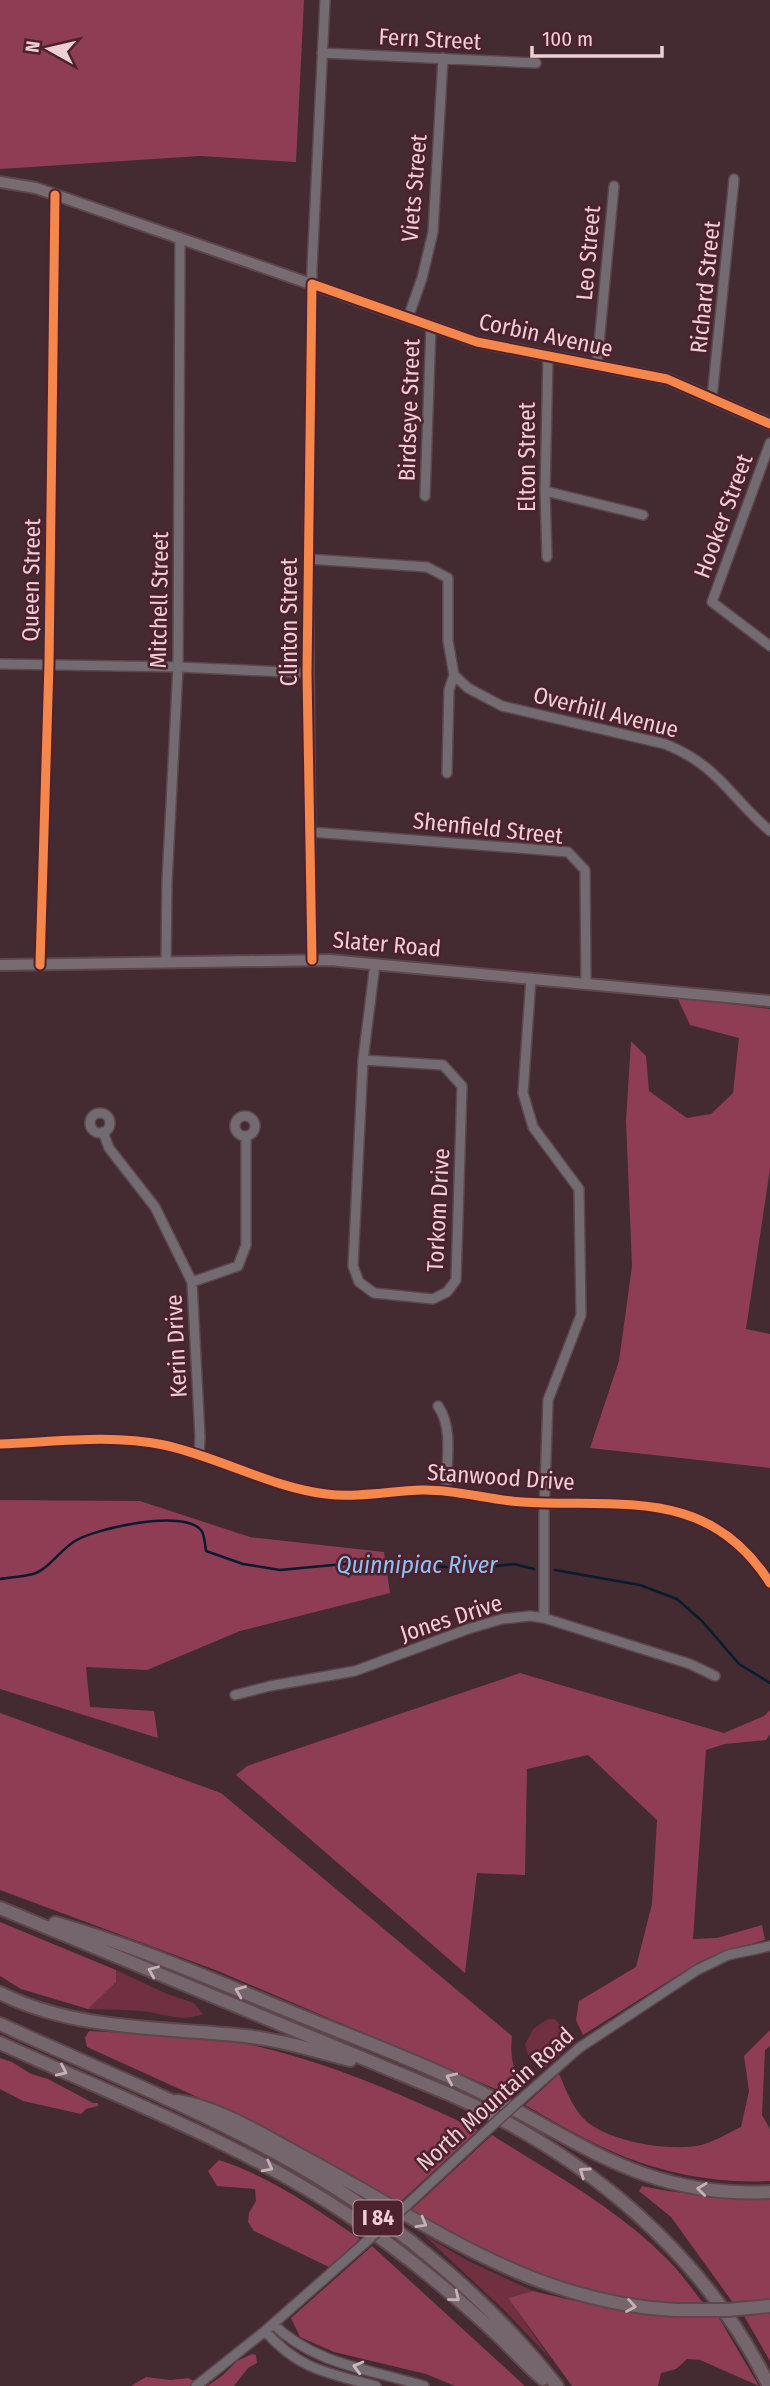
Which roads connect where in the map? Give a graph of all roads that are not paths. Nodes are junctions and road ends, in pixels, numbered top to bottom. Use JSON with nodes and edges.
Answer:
{"nodes":[{"id":1,"x":324,"y":0,"type":"edge"},
{"id":2,"x":322,"y":53,"type":"junction"},
{"id":3,"x":443,"y":58,"type":"junction"},
{"id":4,"x":536,"y":63,"type":"dead end"},
{"id":5,"x":734,"y":179,"type":"dead end"},
{"id":6,"x":0,"y":182,"type":"edge"},
{"id":7,"x":614,"y":186,"type":"dead end"},
{"id":8,"x":55,"y":195,"type":"junction"},
{"id":9,"x":180,"y":239,"type":"junction"},
{"id":10,"x":312,"y":284,"type":"junction"},
{"id":11,"x":408,"y":318,"type":"junction"},
{"id":12,"x":431,"y":326,"type":"junction"},
{"id":13,"x":548,"y":357,"type":"junction"},
{"id":14,"x":597,"y":365,"type":"junction"},
{"id":15,"x":712,"y":398,"type":"junction"},
{"id":16,"x":770,"y":424,"type":"edge"},
{"id":17,"x":770,"y":443,"type":"edge"},
{"id":18,"x":545,"y":491,"type":"junction"},
{"id":19,"x":425,"y":496,"type":"dead end"},
{"id":20,"x":643,"y":515,"type":"dead end"},
{"id":21,"x":547,"y":557,"type":"dead end"},
{"id":22,"x":308,"y":559,"type":"junction"},
{"id":23,"x":770,"y":646,"type":"edge"},
{"id":24,"x":0,"y":664,"type":"edge"},
{"id":25,"x":50,"y":664,"type":"junction"},
{"id":26,"x":178,"y":667,"type":"junction"},
{"id":27,"x":307,"y":673,"type":"junction"},
{"id":28,"x":454,"y":675,"type":"junction"},
{"id":29,"x":447,"y":773,"type":"dead end"},
{"id":30,"x":770,"y":831,"type":"edge"},
{"id":31,"x":310,"y":832,"type":"junction"},
{"id":32,"x":312,"y":960,"type":"junction"},
{"id":33,"x":166,"y":962,"type":"junction"},
{"id":34,"x":374,"y":964,"type":"junction"},
{"id":35,"x":0,"y":965,"type":"edge"},
{"id":36,"x":40,"y":965,"type":"junction"},
{"id":37,"x":531,"y":978,"type":"junction"},
{"id":38,"x":586,"y":984,"type":"junction"},
{"id":39,"x":770,"y":1001,"type":"edge"},
{"id":40,"x":363,"y":1060,"type":"junction"},
{"id":41,"x":103,"y":1132,"type":"dead end"},
{"id":42,"x":246,"y":1136,"type":"dead end"},
{"id":43,"x":192,"y":1282,"type":"junction"},
{"id":44,"x":438,"y":1406,"type":"dead end"},
{"id":45,"x":0,"y":1444,"type":"edge"},
{"id":46,"x":199,"y":1456,"type":"junction"},
{"id":47,"x":446,"y":1490,"type":"junction"},
{"id":48,"x":545,"y":1503,"type":"junction"},
{"id":49,"x":770,"y":1583,"type":"edge"},
{"id":50,"x":544,"y":1618,"type":"junction"},
{"id":51,"x":715,"y":1676,"type":"dead end"},
{"id":52,"x":235,"y":1695,"type":"dead end"},
{"id":53,"x":0,"y":1908,"type":"edge"},
{"id":54,"x":19,"y":1916,"type":"junction"},
{"id":55,"x":770,"y":1946,"type":"edge"},
{"id":56,"x":0,"y":1993,"type":"edge"},
{"id":57,"x":0,"y":2024,"type":"edge"},
{"id":58,"x":0,"y":2043,"type":"edge"},
{"id":59,"x":374,"y":2063,"type":"junction"},
{"id":60,"x":163,"y":2098,"type":"junction"},
{"id":61,"x":770,"y":2192,"type":"edge"},
{"id":62,"x":770,"y":2306,"type":"edge"},
{"id":63,"x":273,"y":2324,"type":"junction"},
{"id":64,"x":265,"y":2331,"type":"junction"},
{"id":65,"x":196,"y":2386,"type":"edge"},
{"id":66,"x":376,"y":2386,"type":"edge"},
{"id":67,"x":424,"y":2386,"type":"edge"},
{"id":68,"x":555,"y":2386,"type":"edge"},
{"id":69,"x":769,"y":2386,"type":"edge"}],
"edges":[{"from":1,"to":2,"type":"street","name":"Clinton Street"},
{"from":2,"to":3,"type":"street","name":"Fern Street"},
{"from":2,"to":10,"type":"street","name":"Clinton Street"},
{"from":3,"to":4,"type":"street","name":"Fern Street"},
{"from":3,"to":11,"type":"street","name":"Viets Street"},
{"from":5,"to":15,"type":"street","name":"Richard Street"},
{"from":6,"to":8,"type":"main road","name":"Corbin Avenue"},
{"from":7,"to":14,"type":"street","name":"Leo Street"},
{"from":8,"to":9,"type":"main road","name":"Corbin Avenue"},
{"from":8,"to":25,"type":"street","name":"Queen Street"},
{"from":9,"to":10,"type":"main road","name":"Corbin Avenue"},
{"from":9,"to":26,"type":"street","name":"Mitchell Street"},
{"from":10,"to":11,"type":"main road","name":"Corbin Avenue"},
{"from":10,"to":22,"type":"street","name":"Clinton Street"},
{"from":11,"to":12,"type":"main road","name":"Corbin Avenue"},
{"from":12,"to":13,"type":"main road","name":"Corbin Avenue"},
{"from":12,"to":19,"type":"street","name":"Birdseye Street"},
{"from":13,"to":14,"type":"main road","name":"Corbin Avenue"},
{"from":13,"to":18,"type":"street","name":"Elton Street"},
{"from":14,"to":15,"type":"main road","name":"Corbin Avenue"},
{"from":15,"to":16,"type":"main road","name":"Corbin Avenue"},
{"from":17,"to":23,"type":"street","name":"Hooker Street"},
{"from":18,"to":20,"type":"street"},
{"from":18,"to":21,"type":"street","name":"Elton Street"},
{"from":22,"to":27,"type":"street","name":"Clinton Street"},
{"from":22,"to":28,"type":"street"},
{"from":24,"to":25,"type":"street"},
{"from":25,"to":26,"type":"street"},
{"from":25,"to":36,"type":"street","name":"Queen Street"},
{"from":26,"to":27,"type":"street"},
{"from":26,"to":33,"type":"street","name":"Mitchell Street"},
{"from":27,"to":31,"type":"street","name":"Clinton Street"},
{"from":28,"to":29,"type":"street"},
{"from":28,"to":30,"type":"street","name":"Overhill Avenue"},
{"from":31,"to":32,"type":"street","name":"Clinton Street"},
{"from":31,"to":38,"type":"street","name":"Shenfield Street"},
{"from":32,"to":33,"type":"main road","name":"Slater Road"},
{"from":32,"to":34,"type":"main road","name":"Slater Road"},
{"from":33,"to":36,"type":"main road","name":"Slater Road"},
{"from":34,"to":37,"type":"main road","name":"Slater Road"},
{"from":34,"to":40,"type":"street","name":"Torkom Drive"},
{"from":35,"to":36,"type":"main road","name":"Slater Road"},
{"from":37,"to":38,"type":"main road","name":"Slater Road"},
{"from":37,"to":48,"type":"street"},
{"from":38,"to":39,"type":"main road","name":"Slater Road"},
{"from":40,"to":40,"type":"street","name":"Torkom Drive"},
{"from":41,"to":43,"type":"street","name":"Kerin Drive"},
{"from":42,"to":43,"type":"street"},
{"from":43,"to":46,"type":"street","name":"Kerin Drive"},
{"from":44,"to":47,"type":"street"},
{"from":45,"to":46,"type":"street","name":"Stanwood Drive"},
{"from":46,"to":47,"type":"street","name":"Stanwood Drive"},
{"from":47,"to":48,"type":"street","name":"Stanwood Drive"},
{"from":48,"to":49,"type":"street","name":"Stanwood Drive"},
{"from":48,"to":50,"type":"street"},
{"from":50,"to":51,"type":"street","name":"Jones Drive"},
{"from":50,"to":52,"type":"street","name":"Jones Drive"},
{"from":53,"to":54,"type":"highway"},
{"from":59,"to":54,"type":"highway","one_way":true},
{"from":61,"to":54,"type":"highway","one_way":true},
{"from":55,"to":63,"type":"street","name":"North Mountain Road","bridge":true},
{"from":56,"to":59,"type":"highway"},
{"from":57,"to":60,"type":"highway","number":"I 84"},
{"from":58,"to":68,"type":"highway","one_way":true},
{"from":69,"to":59,"type":"highway","one_way":true},
{"from":60,"to":62,"type":"highway","one_way":true,"bridge":true},
{"from":60,"to":68,"type":"highway","number":"I 84"},
{"from":63,"to":64,"type":"street","name":"North Mountain Road"},
{"from":67,"to":63,"type":"street","one_way":true},
{"from":64,"to":65,"type":"street","name":"North Mountain Road"},
{"from":64,"to":66,"type":"street"}]}
